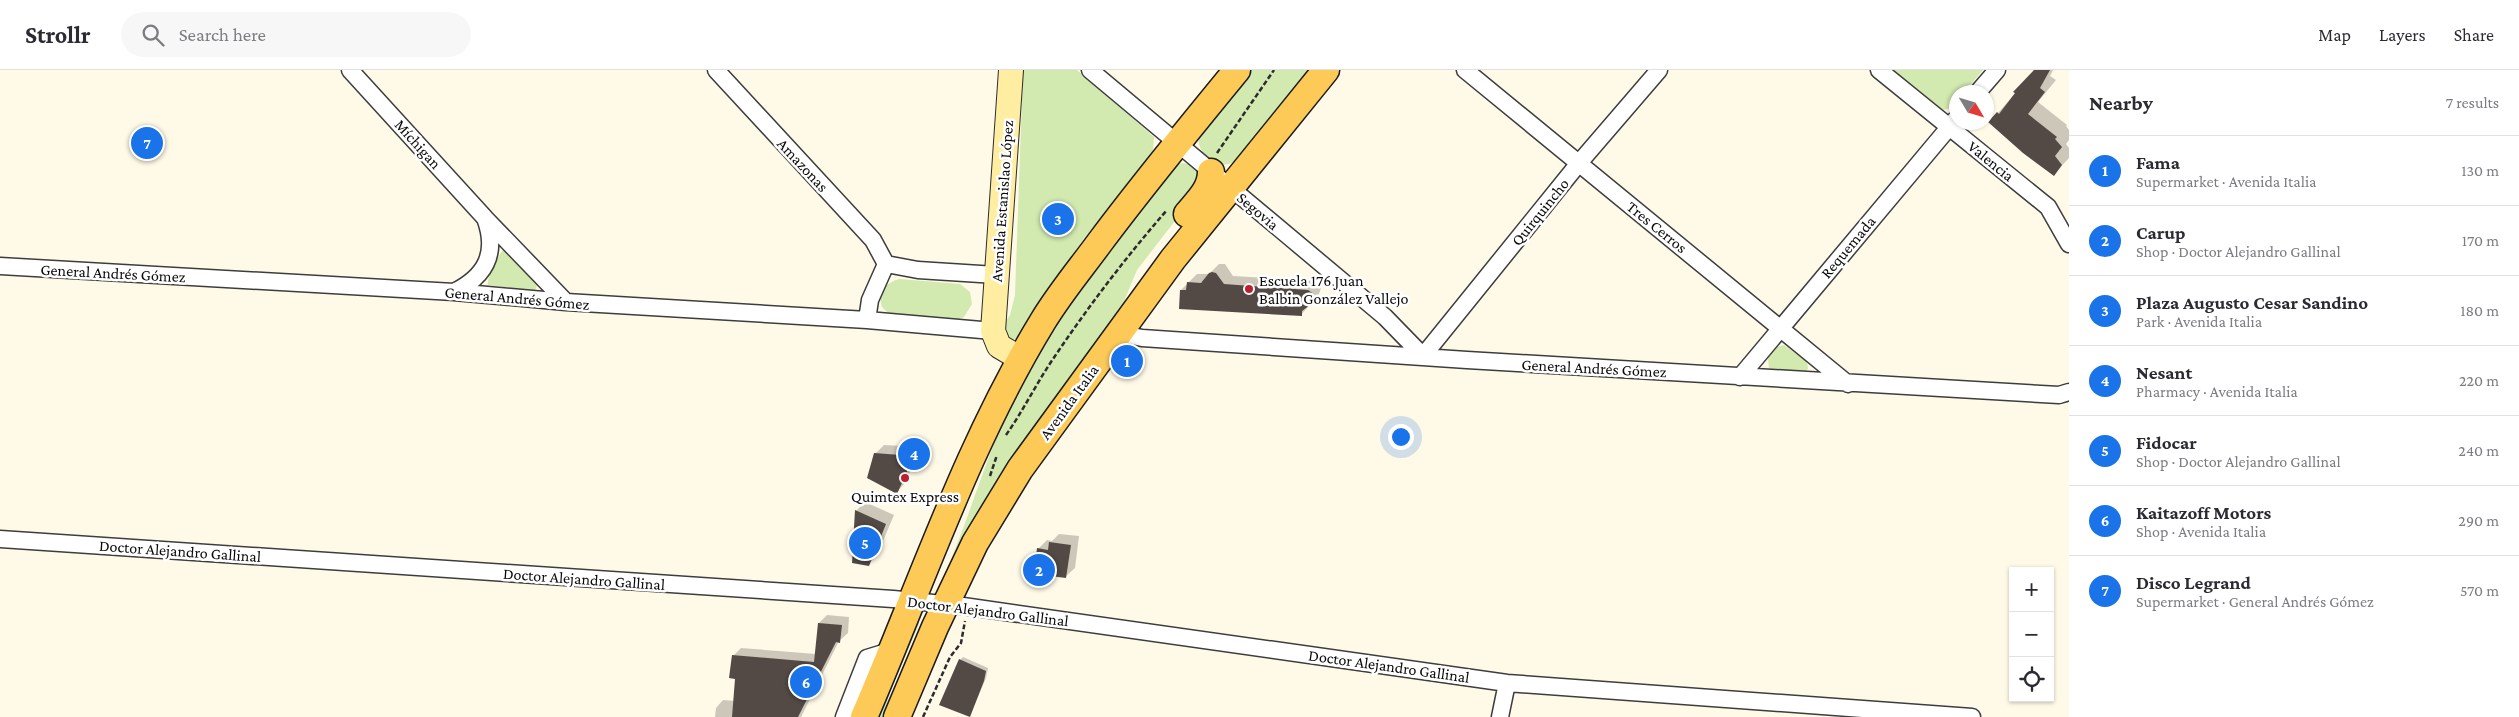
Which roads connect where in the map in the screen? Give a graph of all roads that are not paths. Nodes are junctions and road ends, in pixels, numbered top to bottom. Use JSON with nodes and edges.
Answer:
{"nodes":[{"id":1,"x":350,"y":70,"type":"edge"},
{"id":2,"x":716,"y":70,"type":"edge"},
{"id":3,"x":1011,"y":70,"type":"edge"},
{"id":4,"x":1090,"y":70,"type":"edge"},
{"id":5,"x":1237,"y":70,"type":"edge"},
{"id":6,"x":1326,"y":70,"type":"edge"},
{"id":7,"x":1465,"y":70,"type":"edge"},
{"id":8,"x":1659,"y":70,"type":"edge"},
{"id":9,"x":1879,"y":70,"type":"edge"},
{"id":10,"x":1997,"y":70,"type":"edge"},
{"id":11,"x":1984,"y":85,"type":"edge"},
{"id":12,"x":1949,"y":120,"type":"edge"},
{"id":13,"x":1949,"y":128,"type":"edge"},
{"id":14,"x":1961,"y":130,"type":"edge"},
{"id":15,"x":1177,"y":143,"type":"junction"},
{"id":16,"x":1579,"y":164,"type":"junction"},
{"id":17,"x":1216,"y":176,"type":"junction"},
{"id":18,"x":485,"y":218,"type":"junction"},
{"id":19,"x":2069,"y":244,"type":"edge"},
{"id":20,"x":886,"y":264,"type":"junction"},
{"id":21,"x":0,"y":266,"type":"edge"},
{"id":22,"x":996,"y":275,"type":"junction"},
{"id":23,"x":454,"y":292,"type":"junction"},
{"id":24,"x":566,"y":302,"type":"junction"},
{"id":25,"x":868,"y":320,"type":"junction"},
{"id":26,"x":1780,"y":328,"type":"junction"},
{"id":27,"x":993,"y":331,"type":"junction"},
{"id":28,"x":1118,"y":333,"type":"junction"},
{"id":29,"x":1423,"y":356,"type":"junction"},
{"id":30,"x":1021,"y":359,"type":"junction"},
{"id":31,"x":1740,"y":377,"type":"junction"},
{"id":32,"x":1848,"y":384,"type":"junction"},
{"id":33,"x":2069,"y":392,"type":"edge"},
{"id":34,"x":994,"y":443,"type":"junction"},
{"id":35,"x":0,"y":539,"type":"edge"},
{"id":36,"x":912,"y":600,"type":"junction"},
{"id":37,"x":946,"y":604,"type":"junction"},
{"id":38,"x":893,"y":650,"type":"junction"},
{"id":39,"x":1507,"y":683,"type":"junction"},
{"id":40,"x":844,"y":717,"type":"edge"},
{"id":41,"x":864,"y":717,"type":"edge"},
{"id":42,"x":888,"y":717,"type":"edge"},
{"id":43,"x":897,"y":717,"type":"edge"},
{"id":44,"x":1500,"y":717,"type":"edge"},
{"id":45,"x":1972,"y":717,"type":"edge"}],
"edges":[{"from":1,"to":18,"type":"street","name":"Míchigan"},
{"from":2,"to":20,"type":"street","name":"Amazonas"},
{"from":3,"to":22,"type":"street","name":"Avenida Estanislao López"},
{"from":4,"to":15,"type":"street","name":"Segovia"},
{"from":5,"to":15,"type":"main road"},
{"from":6,"to":17,"type":"main road","name":"Avenida Italia"},
{"from":7,"to":16,"type":"street","name":"Tres Cerros"},
{"from":8,"to":16,"type":"street","name":"Quirquincho"},
{"from":9,"to":12,"type":"street","name":"Valencia"},
{"from":10,"to":11,"type":"street"},
{"from":13,"to":26,"type":"street","name":"Requemada"},
{"from":14,"to":19,"type":"street","name":"Valencia"},
{"from":15,"to":17,"type":"street","name":"Segovia"},
{"from":15,"to":30,"type":"main road"},
{"from":16,"to":26,"type":"street","name":"Tres Cerros"},
{"from":16,"to":29,"type":"street","name":"Quirquincho"},
{"from":17,"to":28,"type":"main road","name":"Avenida Italia"},
{"from":17,"to":29,"type":"street","name":"Segovia"},
{"from":18,"to":23,"type":"street","name":"Míchigan"},
{"from":18,"to":24,"type":"street","name":"Míchigan"},
{"from":20,"to":22,"type":"street"},
{"from":20,"to":25,"type":"street"},
{"from":21,"to":23,"type":"street","name":"General Andrés Gómez"},
{"from":22,"to":27,"type":"street","name":"Avenida Estanislao López"},
{"from":23,"to":24,"type":"street","name":"General Andrés Gómez"},
{"from":24,"to":25,"type":"street","name":"General Andrés Gómez"},
{"from":25,"to":27,"type":"street","name":"General Andrés Gómez"},
{"from":26,"to":31,"type":"street","name":"Requemada"},
{"from":26,"to":32,"type":"street","name":"Tres Cerros"},
{"from":27,"to":30,"type":"street"},
{"from":28,"to":29,"type":"street","name":"General Andrés Gómez"},
{"from":28,"to":37,"type":"main road","name":"Avenida Italia"},
{"from":29,"to":31,"type":"street","name":"General Andrés Gómez"},
{"from":30,"to":34,"type":"main road"},
{"from":31,"to":32,"type":"street","name":"General Andrés Gómez"},
{"from":32,"to":33,"type":"street","name":"General Andrés Gómez"},
{"from":34,"to":36,"type":"main road"},
{"from":34,"to":37,"type":"main road"},
{"from":35,"to":36,"type":"street","name":"Doctor Alejandro Gallinal"},
{"from":36,"to":37,"type":"street","name":"Doctor Alejandro Gallinal"},
{"from":36,"to":38,"type":"main road"},
{"from":36,"to":42,"type":"main road"},
{"from":37,"to":39,"type":"street","name":"Doctor Alejandro Gallinal"},
{"from":37,"to":43,"type":"main road","name":"Avenida Italia"},
{"from":38,"to":40,"type":"street"},
{"from":38,"to":41,"type":"main road"},
{"from":39,"to":44,"type":"street"},
{"from":39,"to":45,"type":"street","name":"Doctor Alejandro Gallinal"}]}
